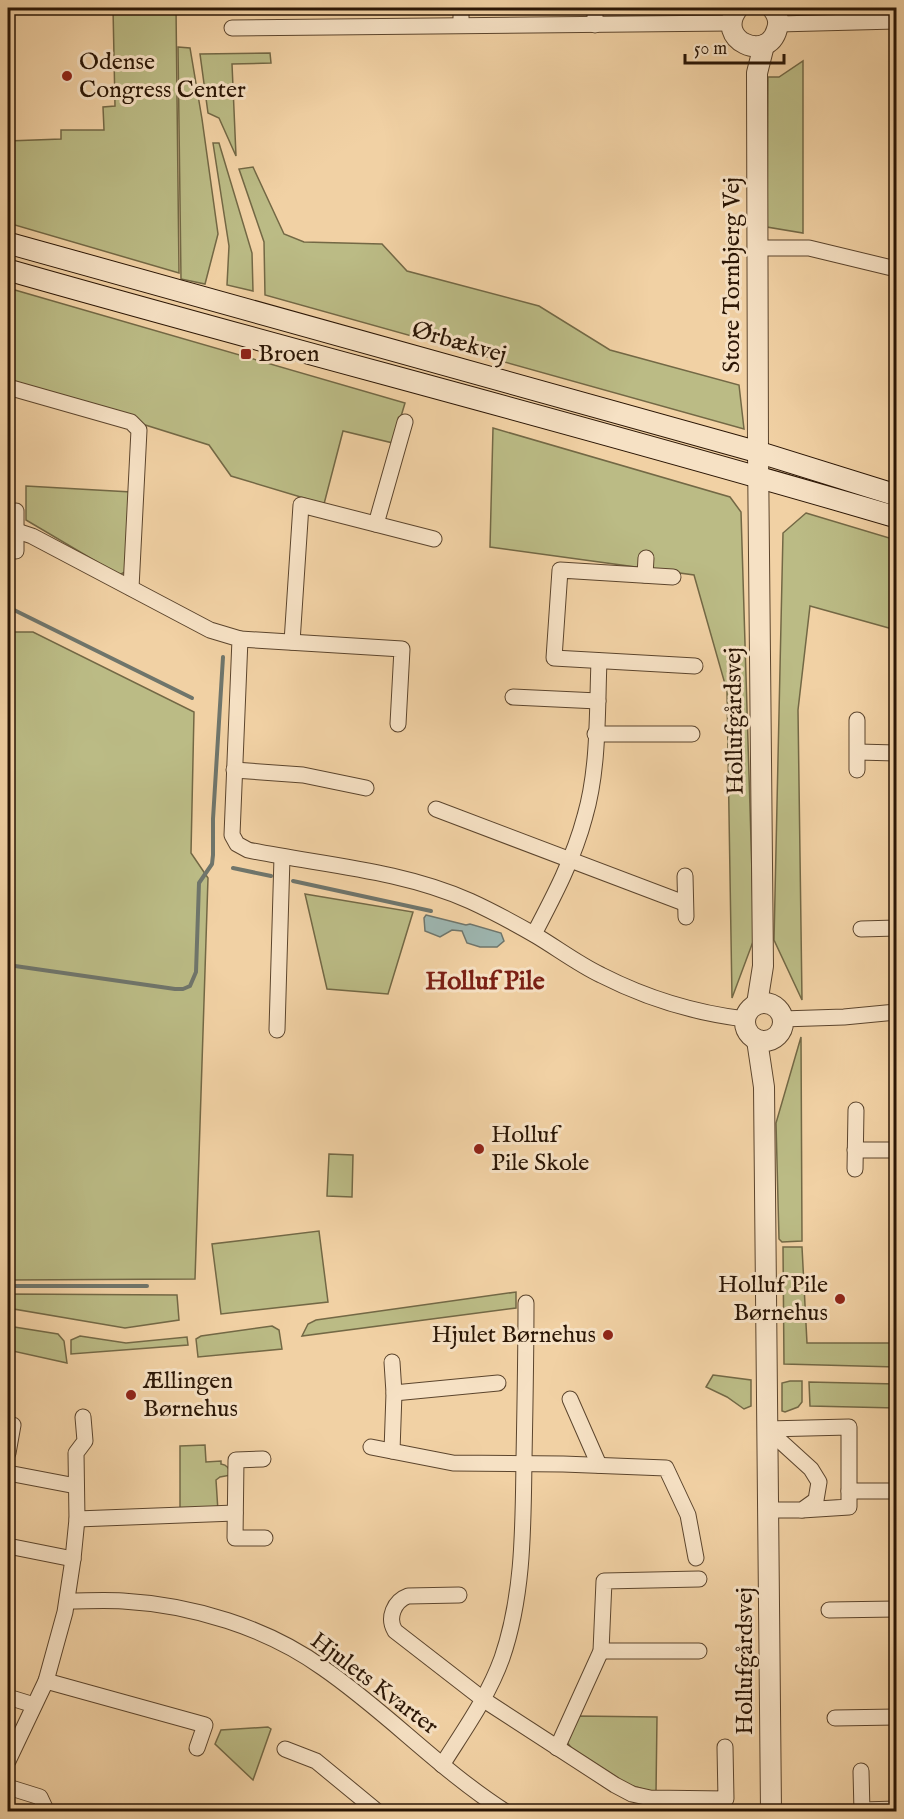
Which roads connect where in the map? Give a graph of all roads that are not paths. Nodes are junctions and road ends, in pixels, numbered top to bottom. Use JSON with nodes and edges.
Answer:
{"nodes":[{"id":1,"x":461,"y":8,"type":"edge"},
{"id":2,"x":595,"y":8,"type":"edge"},
{"id":3,"x":734,"y":15,"type":"edge"},
{"id":4,"x":775,"y":16,"type":"edge"},
{"id":5,"x":886,"y":17,"type":"edge"},
{"id":6,"x":461,"y":25,"type":"junction"},
{"id":7,"x":595,"y":25,"type":"junction"},
{"id":8,"x":232,"y":28,"type":"dead end"},
{"id":9,"x":755,"y":45,"type":"junction"},
{"id":10,"x":8,"y":243,"type":"edge"},
{"id":11,"x":758,"y":248,"type":"junction"},
{"id":12,"x":897,"y":269,"type":"edge"},
{"id":13,"x":8,"y":270,"type":"edge"},
{"id":14,"x":8,"y":387,"type":"edge"},
{"id":15,"x":405,"y":422,"type":"dead end"},
{"id":16,"x":758,"y":452,"type":"junction"},
{"id":17,"x":758,"y":476,"type":"junction"},
{"id":18,"x":897,"y":495,"type":"edge"},
{"id":19,"x":16,"y":511,"type":"dead end"},
{"id":20,"x":897,"y":517,"type":"edge"},
{"id":21,"x":376,"y":524,"type":"junction"},
{"id":22,"x":17,"y":531,"type":"junction"},
{"id":23,"x":434,"y":539,"type":"dead end"},
{"id":24,"x":16,"y":551,"type":"dead end"},
{"id":25,"x":646,"y":558,"type":"dead end"},
{"id":26,"x":645,"y":575,"type":"junction"},
{"id":27,"x":673,"y":577,"type":"dead end"},
{"id":28,"x":131,"y":588,"type":"junction"},
{"id":29,"x":240,"y":639,"type":"junction"},
{"id":30,"x":292,"y":642,"type":"junction"},
{"id":31,"x":599,"y":661,"type":"junction"},
{"id":32,"x":695,"y":666,"type":"dead end"},
{"id":33,"x":513,"y":697,"type":"dead end"},
{"id":34,"x":598,"y":701,"type":"junction"},
{"id":35,"x":857,"y":720,"type":"dead end"},
{"id":36,"x":398,"y":724,"type":"dead end"},
{"id":37,"x":595,"y":734,"type":"junction"},
{"id":38,"x":692,"y":734,"type":"dead end"},
{"id":39,"x":858,"y":752,"type":"junction"},
{"id":40,"x":897,"y":753,"type":"edge"},
{"id":41,"x":234,"y":770,"type":"junction"},
{"id":42,"x":857,"y":770,"type":"dead end"},
{"id":43,"x":366,"y":788,"type":"dead end"},
{"id":44,"x":436,"y":809,"type":"dead end"},
{"id":45,"x":282,"y":857,"type":"junction"},
{"id":46,"x":570,"y":861,"type":"junction"},
{"id":47,"x":685,"y":876,"type":"dead end"},
{"id":48,"x":897,"y":928,"type":"edge"},
{"id":49,"x":861,"y":929,"type":"dead end"},
{"id":50,"x":534,"y":934,"type":"junction"},
{"id":51,"x":764,"y":1011,"type":"junction"},
{"id":52,"x":897,"y":1012,"type":"edge"},
{"id":53,"x":277,"y":1030,"type":"dead end"},
{"id":54,"x":764,"y":1039,"type":"junction"},
{"id":55,"x":856,"y":1110,"type":"dead end"},
{"id":56,"x":855,"y":1150,"type":"junction"},
{"id":57,"x":897,"y":1150,"type":"edge"},
{"id":58,"x":855,"y":1170,"type":"dead end"},
{"id":59,"x":526,"y":1303,"type":"dead end"},
{"id":60,"x":392,"y":1362,"type":"dead end"},
{"id":61,"x":498,"y":1383,"type":"dead end"},
{"id":62,"x":394,"y":1393,"type":"junction"},
{"id":63,"x":570,"y":1399,"type":"dead end"},
{"id":64,"x":83,"y":1417,"type":"dead end"},
{"id":65,"x":8,"y":1424,"type":"edge"},
{"id":66,"x":767,"y":1429,"type":"junction"},
{"id":67,"x":371,"y":1447,"type":"dead end"},
{"id":68,"x":392,"y":1451,"type":"junction"},
{"id":69,"x":8,"y":1453,"type":"edge"},
{"id":70,"x":263,"y":1459,"type":"dead end"},
{"id":71,"x":524,"y":1464,"type":"junction"},
{"id":72,"x":599,"y":1465,"type":"junction"},
{"id":73,"x":8,"y":1473,"type":"edge"},
{"id":74,"x":76,"y":1486,"type":"junction"},
{"id":75,"x":849,"y":1491,"type":"junction"},
{"id":76,"x":897,"y":1491,"type":"edge"},
{"id":77,"x":769,"y":1510,"type":"junction"},
{"id":78,"x":802,"y":1510,"type":"junction"},
{"id":79,"x":235,"y":1514,"type":"junction"},
{"id":80,"x":77,"y":1520,"type":"junction"},
{"id":81,"x":265,"y":1538,"type":"dead end"},
{"id":82,"x":8,"y":1546,"type":"edge"},
{"id":83,"x":74,"y":1558,"type":"junction"},
{"id":84,"x":696,"y":1558,"type":"dead end"},
{"id":85,"x":699,"y":1579,"type":"dead end"},
{"id":86,"x":459,"y":1595,"type":"dead end"},
{"id":87,"x":68,"y":1601,"type":"junction"},
{"id":88,"x":897,"y":1609,"type":"edge"},
{"id":89,"x":829,"y":1610,"type":"dead end"},
{"id":90,"x":600,"y":1651,"type":"junction"},
{"id":91,"x":699,"y":1651,"type":"dead end"},
{"id":92,"x":45,"y":1681,"type":"junction"},
{"id":93,"x":8,"y":1697,"type":"edge"},
{"id":94,"x":484,"y":1700,"type":"junction"},
{"id":95,"x":34,"y":1705,"type":"junction"},
{"id":96,"x":897,"y":1717,"type":"edge"},
{"id":97,"x":835,"y":1718,"type":"dead end"},
{"id":98,"x":725,"y":1747,"type":"dead end"},
{"id":99,"x":197,"y":1748,"type":"dead end"},
{"id":100,"x":557,"y":1748,"type":"junction"},
{"id":101,"x":285,"y":1749,"type":"dead end"},
{"id":102,"x":8,"y":1761,"type":"edge"},
{"id":103,"x":442,"y":1765,"type":"junction"},
{"id":104,"x":861,"y":1771,"type":"dead end"},
{"id":105,"x":8,"y":1787,"type":"edge"},
{"id":106,"x":897,"y":1809,"type":"edge"},
{"id":107,"x":373,"y":1810,"type":"edge"},
{"id":108,"x":862,"y":1811,"type":"edge"},
{"id":109,"x":47,"y":1812,"type":"edge"},
{"id":110,"x":506,"y":1812,"type":"edge"},
{"id":111,"x":771,"y":1812,"type":"edge"}],
"edges":[{"from":1,"to":6,"type":"street"},
{"from":2,"to":7,"type":"street"},
{"from":3,"to":7,"type":"street"},
{"from":3,"to":9,"type":"street","name":"Store Tornbjerg Vej"},
{"from":4,"to":5,"type":"street"},
{"from":4,"to":9,"type":"street"},
{"from":6,"to":7,"type":"street"},
{"from":6,"to":8,"type":"street"},
{"from":9,"to":11,"type":"street","name":"Store Tornbjerg Vej"},
{"from":10,"to":16,"type":"main road","name":"Ørbækvej"},
{"from":11,"to":12,"type":"street"},
{"from":11,"to":16,"type":"street","name":"Store Tornbjerg Vej"},
{"from":13,"to":17,"type":"main road","name":"Ørbækvej"},
{"from":14,"to":28,"type":"street"},
{"from":15,"to":21,"type":"street"},
{"from":16,"to":17,"type":"street","name":"Store Tornbjerg Vej"},
{"from":16,"to":18,"type":"main road","name":"Ørbækvej"},
{"from":17,"to":20,"type":"main road","name":"Ørbækvej"},
{"from":17,"to":51,"type":"street","name":"Hollufgårdsvej"},
{"from":19,"to":22,"type":"street"},
{"from":21,"to":23,"type":"street"},
{"from":21,"to":30,"type":"street"},
{"from":22,"to":24,"type":"street"},
{"from":22,"to":28,"type":"street"},
{"from":25,"to":26,"type":"street"},
{"from":26,"to":27,"type":"street"},
{"from":26,"to":31,"type":"street"},
{"from":28,"to":29,"type":"street"},
{"from":29,"to":30,"type":"street"},
{"from":29,"to":41,"type":"street"},
{"from":30,"to":36,"type":"street"},
{"from":31,"to":32,"type":"street"},
{"from":31,"to":34,"type":"street"},
{"from":33,"to":34,"type":"street"},
{"from":34,"to":37,"type":"street"},
{"from":35,"to":39,"type":"street"},
{"from":37,"to":38,"type":"street"},
{"from":37,"to":46,"type":"street"},
{"from":39,"to":40,"type":"street"},
{"from":39,"to":42,"type":"street"},
{"from":41,"to":43,"type":"street"},
{"from":41,"to":45,"type":"street"},
{"from":44,"to":46,"type":"street"},
{"from":45,"to":50,"type":"street"},
{"from":45,"to":53,"type":"street"},
{"from":46,"to":47,"type":"street"},
{"from":46,"to":50,"type":"street"},
{"from":48,"to":49,"type":"street"},
{"from":50,"to":51,"type":"street"},
{"from":51,"to":52,"type":"street"},
{"from":51,"to":54,"type":"street"},
{"from":51,"to":54,"type":"street","name":"Hollufgårdsvej"},
{"from":54,"to":66,"type":"street","name":"Hollufgårdsvej"},
{"from":55,"to":56,"type":"street"},
{"from":56,"to":57,"type":"street"},
{"from":56,"to":58,"type":"street"},
{"from":59,"to":71,"type":"street","name":"Hjulets Kvarter"},
{"from":60,"to":62,"type":"street"},
{"from":61,"to":62,"type":"street"},
{"from":62,"to":68,"type":"street"},
{"from":63,"to":72,"type":"street"},
{"from":64,"to":74,"type":"street"},
{"from":65,"to":69,"type":"street"},
{"from":66,"to":75,"type":"street"},
{"from":66,"to":77,"type":"street","name":"Hollufgårdsvej"},
{"from":66,"to":78,"type":"street"},
{"from":67,"to":68,"type":"street"},
{"from":68,"to":71,"type":"street"},
{"from":70,"to":79,"type":"street"},
{"from":71,"to":72,"type":"street"},
{"from":71,"to":94,"type":"street","name":"Hjulets Kvarter"},
{"from":72,"to":84,"type":"street"},
{"from":73,"to":74,"type":"street"},
{"from":74,"to":80,"type":"street"},
{"from":75,"to":76,"type":"street"},
{"from":75,"to":78,"type":"street"},
{"from":77,"to":78,"type":"street"},
{"from":77,"to":111,"type":"street","name":"Hollufgårdsvej"},
{"from":79,"to":80,"type":"street"},
{"from":79,"to":81,"type":"street"},
{"from":80,"to":83,"type":"street"},
{"from":82,"to":83,"type":"street"},
{"from":83,"to":87,"type":"street"},
{"from":85,"to":90,"type":"street"},
{"from":86,"to":94,"type":"street"},
{"from":87,"to":92,"type":"street"},
{"from":87,"to":103,"type":"street","name":"Hjulets Kvarter"},
{"from":88,"to":89,"type":"street"},
{"from":90,"to":91,"type":"street"},
{"from":90,"to":100,"type":"street"},
{"from":92,"to":95,"type":"street"},
{"from":92,"to":99,"type":"street"},
{"from":93,"to":95,"type":"street"},
{"from":94,"to":100,"type":"street"},
{"from":94,"to":103,"type":"street","name":"Hjulets Kvarter"},
{"from":95,"to":102,"type":"street"},
{"from":96,"to":97,"type":"street"},
{"from":98,"to":100,"type":"street"},
{"from":101,"to":107,"type":"street"},
{"from":103,"to":110,"type":"street","name":"Hjulets Kvarter"},
{"from":104,"to":108,"type":"street"},
{"from":105,"to":109,"type":"street"},
{"from":106,"to":108,"type":"street"}]}
